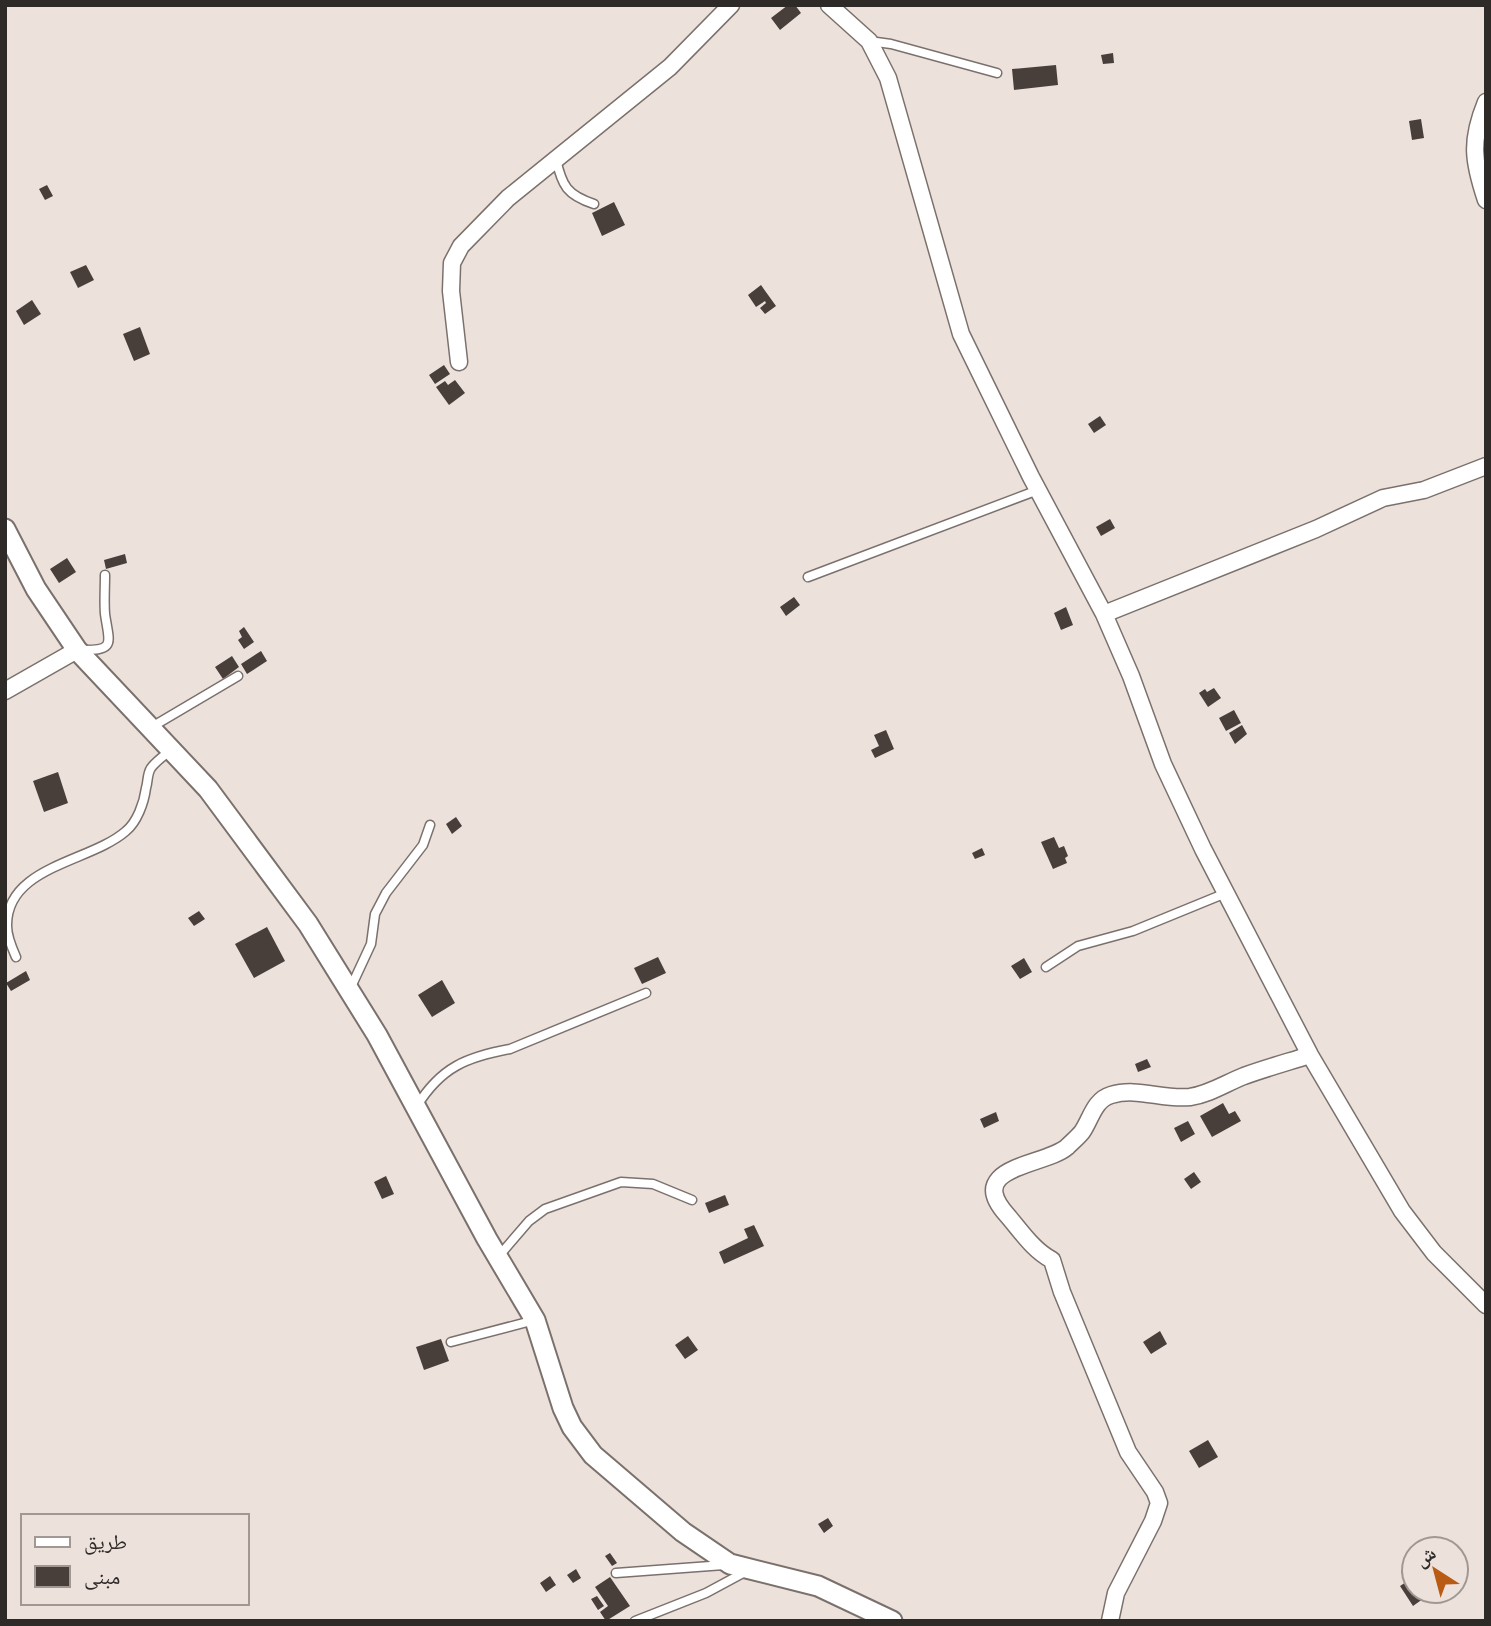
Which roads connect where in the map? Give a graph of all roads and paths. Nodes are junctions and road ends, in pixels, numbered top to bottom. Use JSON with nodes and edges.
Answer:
{"nodes":[{"id":1,"x":731,"y":5,"type":"edge"},
{"id":2,"x":829,"y":5,"type":"edge"},
{"id":3,"x":869,"y":41,"type":"junction"},
{"id":4,"x":997,"y":73,"type":"dead end"},
{"id":5,"x":1486,"y":102,"type":"edge"},
{"id":6,"x":556,"y":159,"type":"junction"},
{"id":7,"x":1486,"y":200,"type":"edge"},
{"id":8,"x":594,"y":204,"type":"dead end"},
{"id":9,"x":459,"y":362,"type":"dead end"},
{"id":10,"x":1486,"y":466,"type":"edge"},
{"id":11,"x":1038,"y":490,"type":"junction"},
{"id":12,"x":5,"y":529,"type":"edge"},
{"id":13,"x":105,"y":575,"type":"dead end"},
{"id":14,"x":808,"y":578,"type":"dead end"},
{"id":15,"x":1104,"y":614,"type":"junction"},
{"id":16,"x":77,"y":650,"type":"junction"},
{"id":17,"x":238,"y":676,"type":"dead end"},
{"id":18,"x":5,"y":691,"type":"edge"},
{"id":19,"x":150,"y":728,"type":"junction"},
{"id":20,"x":171,"y":750,"type":"junction"},
{"id":21,"x":430,"y":825,"type":"dead end"},
{"id":22,"x":1226,"y":892,"type":"junction"},
{"id":23,"x":6,"y":926,"type":"edge"},
{"id":24,"x":16,"y":957,"type":"dead end"},
{"id":25,"x":1046,"y":967,"type":"dead end"},
{"id":26,"x":349,"y":990,"type":"junction"},
{"id":27,"x":646,"y":993,"type":"dead end"},
{"id":28,"x":1310,"y":1055,"type":"junction"},
{"id":29,"x":416,"y":1106,"type":"junction"},
{"id":30,"x":692,"y":1200,"type":"dead end"},
{"id":31,"x":498,"y":1257,"type":"junction"},
{"id":32,"x":1486,"y":1305,"type":"edge"},
{"id":33,"x":535,"y":1320,"type":"junction"},
{"id":34,"x":451,"y":1342,"type":"dead end"},
{"id":35,"x":730,"y":1564,"type":"junction"},
{"id":36,"x":750,"y":1569,"type":"junction"},
{"id":37,"x":616,"y":1573,"type":"dead end"},
{"id":38,"x":647,"y":1619,"type":"edge"},
{"id":39,"x":887,"y":1620,"type":"edge"},
{"id":40,"x":635,"y":1621,"type":"edge"},
{"id":41,"x":1110,"y":1621,"type":"edge"}],
"edges":[{"from":1,"to":6,"type":"street"},
{"from":2,"to":3,"type":"street"},
{"from":3,"to":4,"type":"lane"},
{"from":3,"to":11,"type":"street"},
{"from":5,"to":7,"type":"street"},
{"from":6,"to":8,"type":"lane"},
{"from":6,"to":9,"type":"street"},
{"from":10,"to":15,"type":"street"},
{"from":11,"to":14,"type":"lane"},
{"from":11,"to":15,"type":"street"},
{"from":12,"to":16,"type":"street"},
{"from":13,"to":16,"type":"lane"},
{"from":15,"to":22,"type":"street"},
{"from":16,"to":18,"type":"street"},
{"from":16,"to":19,"type":"street"},
{"from":17,"to":19,"type":"lane"},
{"from":19,"to":20,"type":"street"},
{"from":20,"to":23,"type":"lane"},
{"from":20,"to":26,"type":"street"},
{"from":21,"to":26,"type":"lane"},
{"from":22,"to":25,"type":"lane"},
{"from":22,"to":28,"type":"street"},
{"from":23,"to":24,"type":"lane"},
{"from":26,"to":29,"type":"street"},
{"from":27,"to":29,"type":"lane"},
{"from":28,"to":32,"type":"street"},
{"from":28,"to":41,"type":"street"},
{"from":29,"to":31,"type":"street"},
{"from":30,"to":31,"type":"lane"},
{"from":31,"to":33,"type":"street"},
{"from":33,"to":34,"type":"lane"},
{"from":33,"to":35,"type":"street"},
{"from":35,"to":36,"type":"street"},
{"from":35,"to":37,"type":"lane"},
{"from":36,"to":38,"type":"lane"},
{"from":36,"to":39,"type":"street"},
{"from":38,"to":40,"type":"lane"}]}
